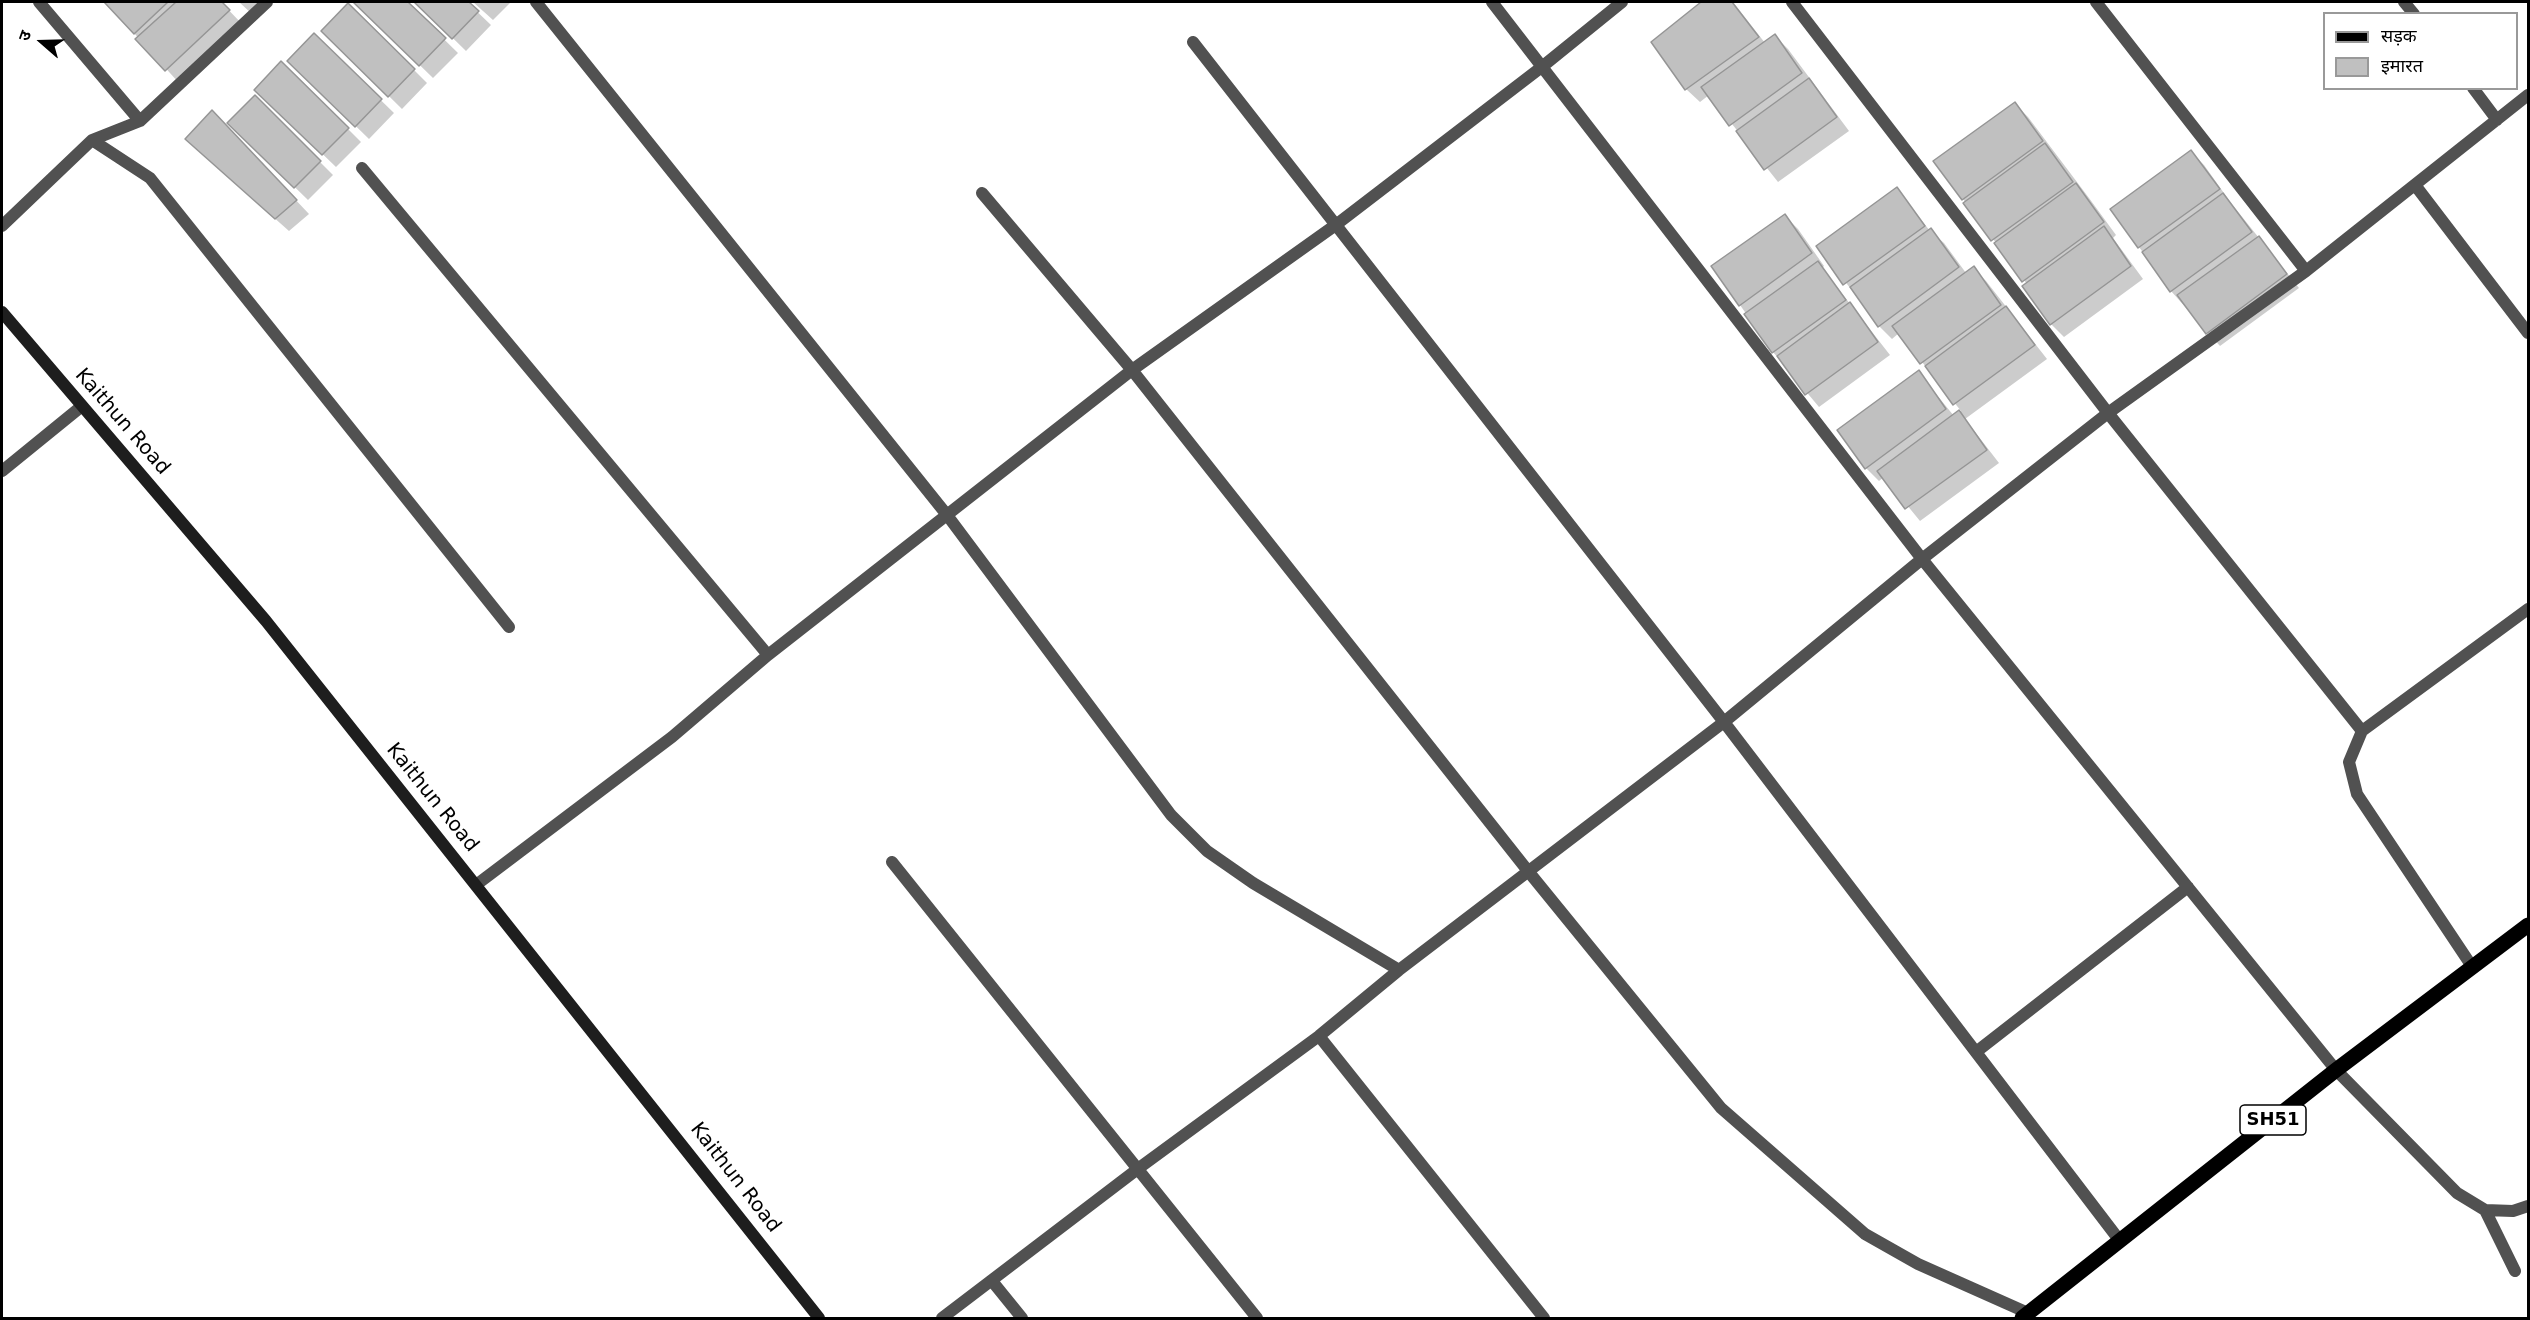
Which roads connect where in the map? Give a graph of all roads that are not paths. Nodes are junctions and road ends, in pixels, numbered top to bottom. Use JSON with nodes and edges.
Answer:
{"nodes":[{"id":1,"x":39,"y":2,"type":"edge"},
{"id":2,"x":267,"y":2,"type":"edge"},
{"id":3,"x":536,"y":2,"type":"edge"},
{"id":4,"x":1492,"y":2,"type":"edge"},
{"id":5,"x":1622,"y":2,"type":"edge"},
{"id":6,"x":1792,"y":2,"type":"edge"},
{"id":7,"x":2096,"y":2,"type":"edge"},
{"id":8,"x":1194,"y":42,"type":"dead end"},
{"id":9,"x":1543,"y":66,"type":"junction"},
{"id":10,"x":2474,"y":90,"type":"edge"},
{"id":11,"x":2529,"y":95,"type":"edge"},
{"id":12,"x":2497,"y":120,"type":"junction"},
{"id":13,"x":140,"y":122,"type":"junction"},
{"id":14,"x":92,"y":140,"type":"junction"},
{"id":15,"x":362,"y":168,"type":"dead end"},
{"id":16,"x":2415,"y":184,"type":"junction"},
{"id":17,"x":982,"y":193,"type":"dead end"},
{"id":18,"x":6,"y":223,"type":"edge"},
{"id":19,"x":1337,"y":224,"type":"junction"},
{"id":20,"x":2306,"y":271,"type":"junction"},
{"id":21,"x":2,"y":312,"type":"edge"},
{"id":22,"x":2529,"y":333,"type":"edge"},
{"id":23,"x":1132,"y":370,"type":"junction"},
{"id":24,"x":82,"y":406,"type":"junction"},
{"id":25,"x":2108,"y":413,"type":"junction"},
{"id":26,"x":2,"y":471,"type":"edge"},
{"id":27,"x":947,"y":515,"type":"junction"},
{"id":28,"x":1922,"y":559,"type":"junction"},
{"id":29,"x":2529,"y":609,"type":"edge"},
{"id":30,"x":509,"y":627,"type":"dead end"},
{"id":31,"x":768,"y":655,"type":"junction"},
{"id":32,"x":1724,"y":722,"type":"junction"},
{"id":33,"x":2362,"y":731,"type":"junction"},
{"id":34,"x":892,"y":862,"type":"dead end"},
{"id":35,"x":1528,"y":871,"type":"junction"},
{"id":36,"x":476,"y":885,"type":"junction"},
{"id":37,"x":2188,"y":887,"type":"junction"},
{"id":38,"x":2529,"y":925,"type":"edge"},
{"id":39,"x":2473,"y":968,"type":"junction"},
{"id":40,"x":1399,"y":970,"type":"junction"},
{"id":41,"x":1319,"y":1036,"type":"junction"},
{"id":42,"x":1976,"y":1052,"type":"junction"},
{"id":43,"x":2336,"y":1070,"type":"junction"},
{"id":44,"x":1139,"y":1168,"type":"junction"},
{"id":45,"x":2529,"y":1206,"type":"edge"},
{"id":46,"x":2485,"y":1210,"type":"junction"},
{"id":47,"x":2120,"y":1241,"type":"junction"},
{"id":48,"x":2515,"y":1271,"type":"dead end"},
{"id":49,"x":992,"y":1281,"type":"junction"},
{"id":50,"x":2025,"y":1316,"type":"edge"},
{"id":51,"x":819,"y":1318,"type":"edge"},
{"id":52,"x":942,"y":1318,"type":"edge"},
{"id":53,"x":1022,"y":1318,"type":"edge"},
{"id":54,"x":1257,"y":1318,"type":"edge"},
{"id":55,"x":1544,"y":1318,"type":"edge"}],
"edges":[{"from":1,"to":13,"type":"street"},
{"from":2,"to":13,"type":"street"},
{"from":3,"to":27,"type":"street"},
{"from":4,"to":9,"type":"street"},
{"from":5,"to":9,"type":"street"},
{"from":6,"to":25,"type":"street"},
{"from":7,"to":20,"type":"street"},
{"from":8,"to":19,"type":"street"},
{"from":9,"to":19,"type":"street"},
{"from":9,"to":28,"type":"street"},
{"from":10,"to":12,"type":"street"},
{"from":11,"to":12,"type":"street"},
{"from":12,"to":16,"type":"street"},
{"from":13,"to":14,"type":"street"},
{"from":14,"to":18,"type":"street"},
{"from":14,"to":30,"type":"street"},
{"from":15,"to":31,"type":"street"},
{"from":16,"to":20,"type":"street"},
{"from":16,"to":22,"type":"street"},
{"from":17,"to":23,"type":"street"},
{"from":19,"to":23,"type":"street"},
{"from":19,"to":32,"type":"street"},
{"from":20,"to":25,"type":"street"},
{"from":21,"to":24,"type":"street","name":"Kaithun Road"},
{"from":23,"to":27,"type":"street"},
{"from":23,"to":35,"type":"street"},
{"from":24,"to":26,"type":"street"},
{"from":24,"to":36,"type":"street","name":"Kaithun Road"},
{"from":25,"to":28,"type":"street"},
{"from":25,"to":33,"type":"street"},
{"from":27,"to":31,"type":"street"},
{"from":27,"to":40,"type":"street"},
{"from":28,"to":32,"type":"street"},
{"from":28,"to":37,"type":"street"},
{"from":29,"to":33,"type":"street"},
{"from":31,"to":36,"type":"street"},
{"from":32,"to":35,"type":"street"},
{"from":32,"to":42,"type":"street"},
{"from":33,"to":39,"type":"street"},
{"from":34,"to":44,"type":"street"},
{"from":35,"to":40,"type":"street"},
{"from":35,"to":50,"type":"street"},
{"from":36,"to":51,"type":"street","name":"Kaithun Road"},
{"from":37,"to":42,"type":"street"},
{"from":37,"to":43,"type":"street"},
{"from":38,"to":39,"type":"main road","number":"SH51"},
{"from":39,"to":43,"type":"main road","number":"SH51"},
{"from":40,"to":41,"type":"street"},
{"from":41,"to":44,"type":"street"},
{"from":41,"to":55,"type":"street"},
{"from":42,"to":47,"type":"street"},
{"from":43,"to":46,"type":"street"},
{"from":43,"to":47,"type":"main road","number":"SH51"},
{"from":44,"to":49,"type":"street"},
{"from":44,"to":54,"type":"street"},
{"from":45,"to":46,"type":"street"},
{"from":46,"to":48,"type":"street"},
{"from":47,"to":50,"type":"main road","number":"SH51"},
{"from":49,"to":52,"type":"street"},
{"from":49,"to":53,"type":"street"}]}
